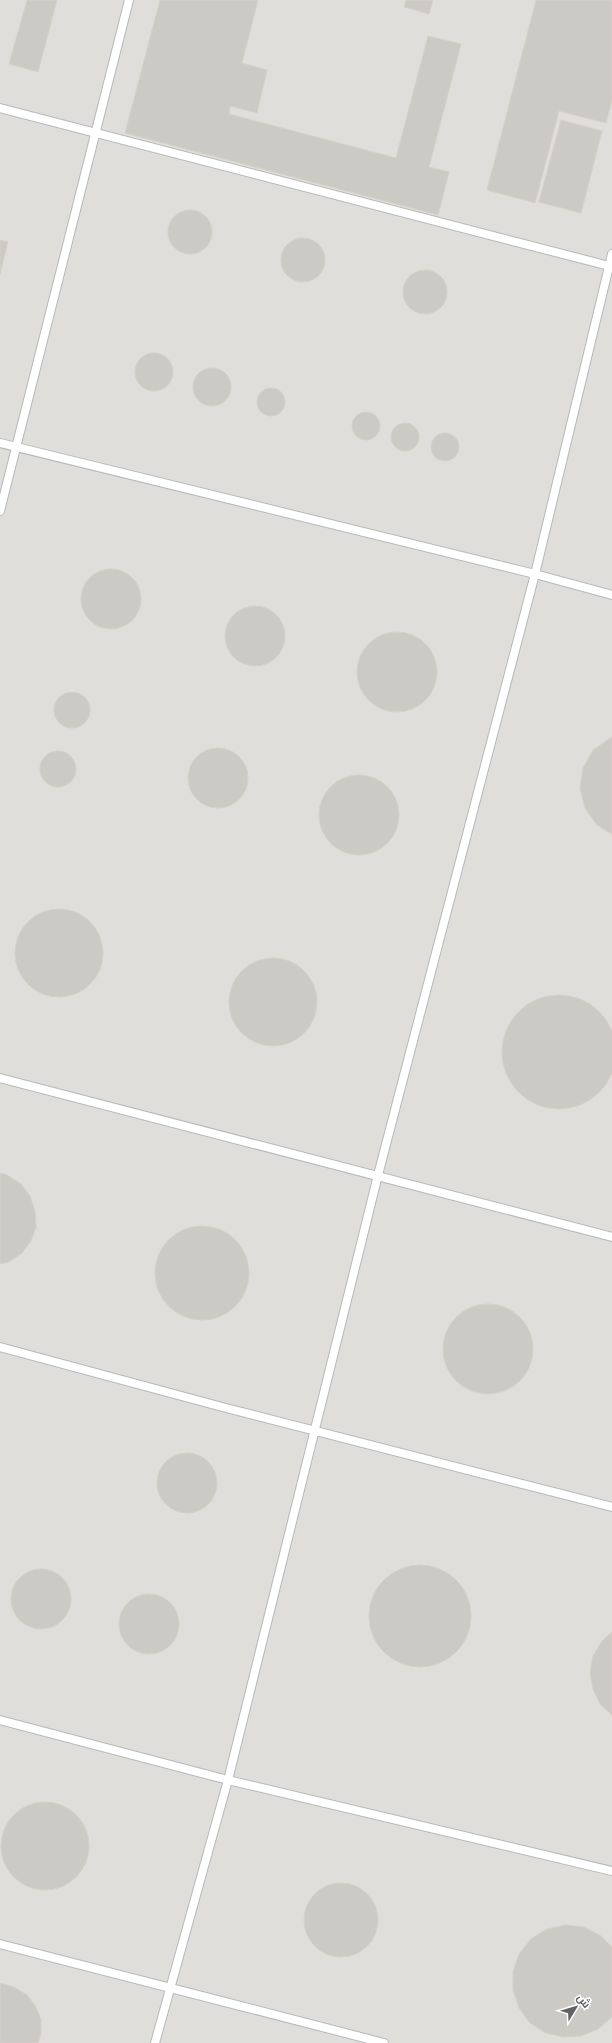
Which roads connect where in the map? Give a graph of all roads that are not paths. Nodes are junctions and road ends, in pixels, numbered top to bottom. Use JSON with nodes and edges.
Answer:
{"nodes":[{"id":1,"x":129,"y":0,"type":"edge"},
{"id":2,"x":0,"y":108,"type":"edge"},
{"id":3,"x":95,"y":133,"type":"junction"},
{"id":4,"x":612,"y":254,"type":"edge"},
{"id":5,"x":609,"y":266,"type":"junction"},
{"id":6,"x":0,"y":444,"type":"edge"},
{"id":7,"x":16,"y":448,"type":"junction"},
{"id":8,"x":0,"y":511,"type":"edge"},
{"id":9,"x":535,"y":574,"type":"junction"},
{"id":10,"x":612,"y":595,"type":"edge"},
{"id":11,"x":0,"y":1078,"type":"edge"},
{"id":12,"x":378,"y":1175,"type":"junction"},
{"id":13,"x":612,"y":1237,"type":"edge"},
{"id":14,"x":0,"y":1347,"type":"edge"},
{"id":15,"x":315,"y":1430,"type":"junction"},
{"id":16,"x":612,"y":1507,"type":"edge"},
{"id":17,"x":0,"y":1720,"type":"edge"},
{"id":18,"x":228,"y":1780,"type":"junction"},
{"id":19,"x":612,"y":1871,"type":"edge"},
{"id":20,"x":0,"y":1944,"type":"edge"},
{"id":21,"x":170,"y":1988,"type":"junction"},
{"id":22,"x":155,"y":2043,"type":"edge"},
{"id":23,"x":384,"y":2043,"type":"edge"}],
"edges":[{"from":1,"to":3,"type":"lane"},
{"from":2,"to":3,"type":"lane"},
{"from":3,"to":5,"type":"lane"},
{"from":3,"to":7,"type":"lane"},
{"from":4,"to":5,"type":"lane"},
{"from":5,"to":9,"type":"lane"},
{"from":6,"to":7,"type":"lane"},
{"from":7,"to":8,"type":"lane"},
{"from":7,"to":9,"type":"lane"},
{"from":9,"to":10,"type":"lane"},
{"from":9,"to":12,"type":"lane"},
{"from":11,"to":12,"type":"lane"},
{"from":12,"to":13,"type":"lane"},
{"from":12,"to":15,"type":"lane"},
{"from":14,"to":15,"type":"lane"},
{"from":15,"to":16,"type":"lane"},
{"from":15,"to":18,"type":"lane"},
{"from":17,"to":18,"type":"lane"},
{"from":18,"to":19,"type":"lane"},
{"from":18,"to":21,"type":"lane"},
{"from":20,"to":21,"type":"lane"},
{"from":21,"to":22,"type":"lane"},
{"from":21,"to":23,"type":"lane"}]}
